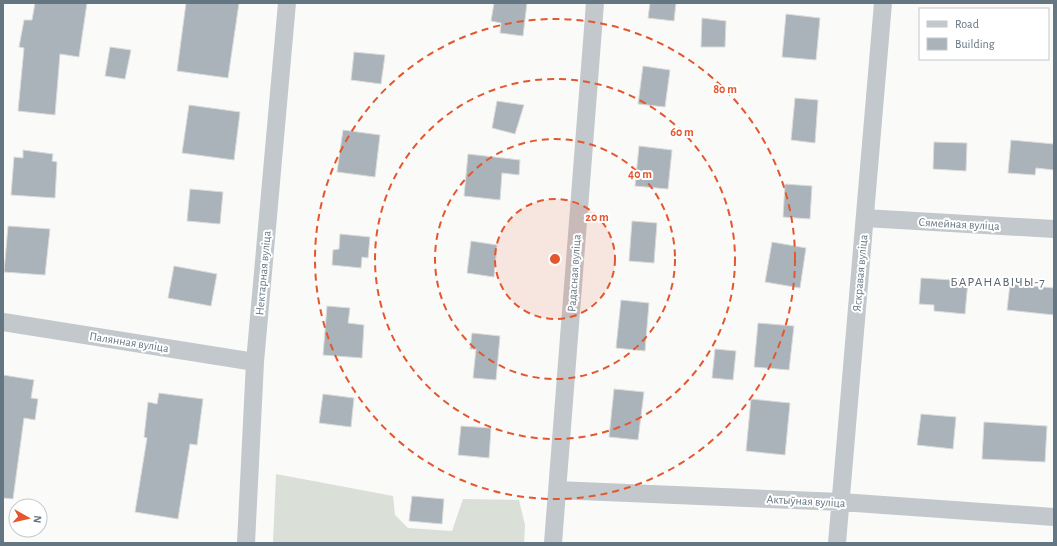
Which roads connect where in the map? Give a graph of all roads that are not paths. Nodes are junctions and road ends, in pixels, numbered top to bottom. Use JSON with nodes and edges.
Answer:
{"nodes":[{"id":1,"x":287,"y":3,"type":"edge"},
{"id":2,"x":595,"y":3,"type":"edge"},
{"id":3,"x":883,"y":3,"type":"edge"},
{"id":4,"x":865,"y":218,"type":"junction"},
{"id":5,"x":1054,"y":230,"type":"edge"},
{"id":6,"x":3,"y":322,"type":"edge"},
{"id":7,"x":255,"y":362,"type":"junction"},
{"id":8,"x":557,"y":490,"type":"junction"},
{"id":9,"x":841,"y":502,"type":"junction"},
{"id":10,"x":1054,"y":517,"type":"edge"},
{"id":11,"x":246,"y":543,"type":"edge"},
{"id":12,"x":553,"y":543,"type":"edge"},
{"id":13,"x":837,"y":543,"type":"edge"}],
"edges":[{"from":1,"to":7,"type":"street","name":"Нектарная вуліца"},
{"from":2,"to":8,"type":"street","name":"Радасная вуліца"},
{"from":3,"to":4,"type":"street","name":"Яскравая вуліца"},
{"from":4,"to":5,"type":"street","name":"Сямейная вуліца"},
{"from":4,"to":9,"type":"street","name":"Яскравая вуліца"},
{"from":6,"to":7,"type":"street","name":"Палянная вуліца"},
{"from":7,"to":11,"type":"street","name":"Нектарная вуліца"},
{"from":8,"to":9,"type":"street","name":"Актыўная вуліца"},
{"from":8,"to":12,"type":"street","name":"Радасная вуліца"},
{"from":9,"to":10,"type":"street","name":"Актыўная вуліца"},
{"from":9,"to":13,"type":"street","name":"Яскравая вуліца"}]}
